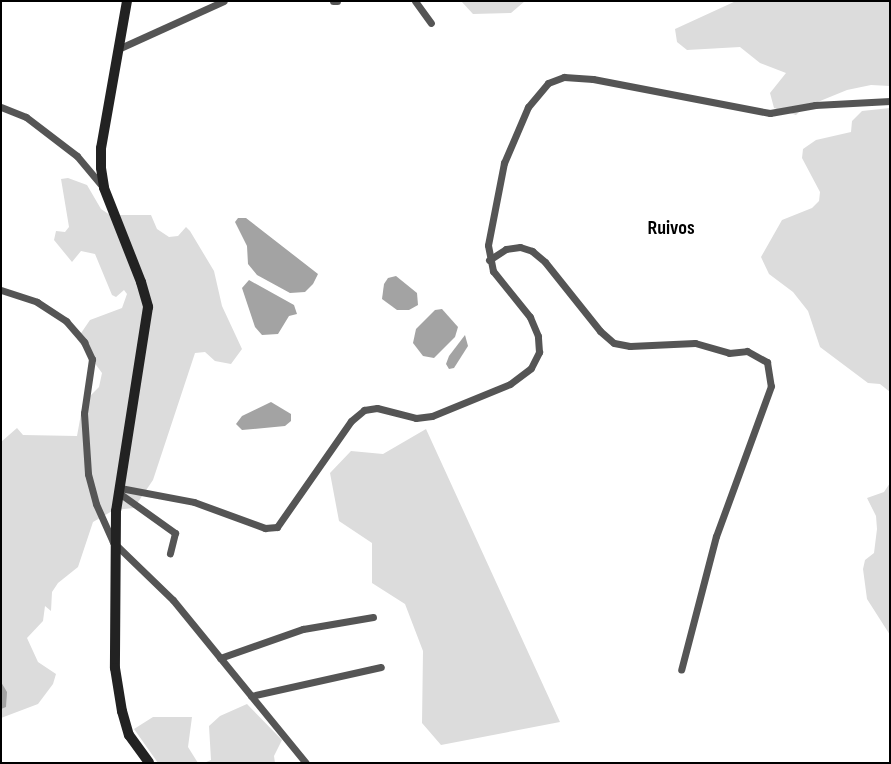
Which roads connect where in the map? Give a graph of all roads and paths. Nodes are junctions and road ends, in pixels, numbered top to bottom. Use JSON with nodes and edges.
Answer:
{"nodes":[{"id":1,"x":127,"y":1,"type":"edge"},
{"id":2,"x":224,"y":1,"type":"edge"},
{"id":3,"x":333,"y":1,"type":"edge"},
{"id":4,"x":338,"y":1,"type":"edge"},
{"id":5,"x":415,"y":1,"type":"edge"},
{"id":6,"x":431,"y":23,"type":"dead end"},
{"id":7,"x":118,"y":49,"type":"junction"},
{"id":8,"x":890,"y":101,"type":"edge"},
{"id":9,"x":1,"y":106,"type":"edge"},
{"id":10,"x":104,"y":188,"type":"junction"},
{"id":11,"x":489,"y":260,"type":"junction"},
{"id":12,"x":1,"y":290,"type":"edge"},
{"id":13,"x":120,"y":491,"type":"junction"},
{"id":14,"x":114,"y":542,"type":"junction"},
{"id":15,"x":170,"y":553,"type":"dead end"},
{"id":16,"x":373,"y":617,"type":"dead end"},
{"id":17,"x":220,"y":658,"type":"junction"},
{"id":18,"x":381,"y":667,"type":"dead end"},
{"id":19,"x":681,"y":670,"type":"dead end"},
{"id":20,"x":252,"y":696,"type":"junction"},
{"id":21,"x":149,"y":763,"type":"edge"},
{"id":22,"x":306,"y":763,"type":"edge"}],
"edges":[{"from":1,"to":7,"type":"street"},
{"from":2,"to":7,"type":"street"},
{"from":3,"to":4,"type":"street"},
{"from":5,"to":6,"type":"street"},
{"from":7,"to":10,"type":"street"},
{"from":8,"to":11,"type":"street"},
{"from":9,"to":10,"type":"street"},
{"from":10,"to":13,"type":"street"},
{"from":11,"to":13,"type":"street"},
{"from":11,"to":19,"type":"street"},
{"from":12,"to":14,"type":"street"},
{"from":13,"to":14,"type":"street"},
{"from":13,"to":15,"type":"street"},
{"from":14,"to":17,"type":"street"},
{"from":14,"to":21,"type":"street"},
{"from":16,"to":17,"type":"street"},
{"from":17,"to":20,"type":"street"},
{"from":18,"to":20,"type":"street"},
{"from":20,"to":22,"type":"street"}]}
